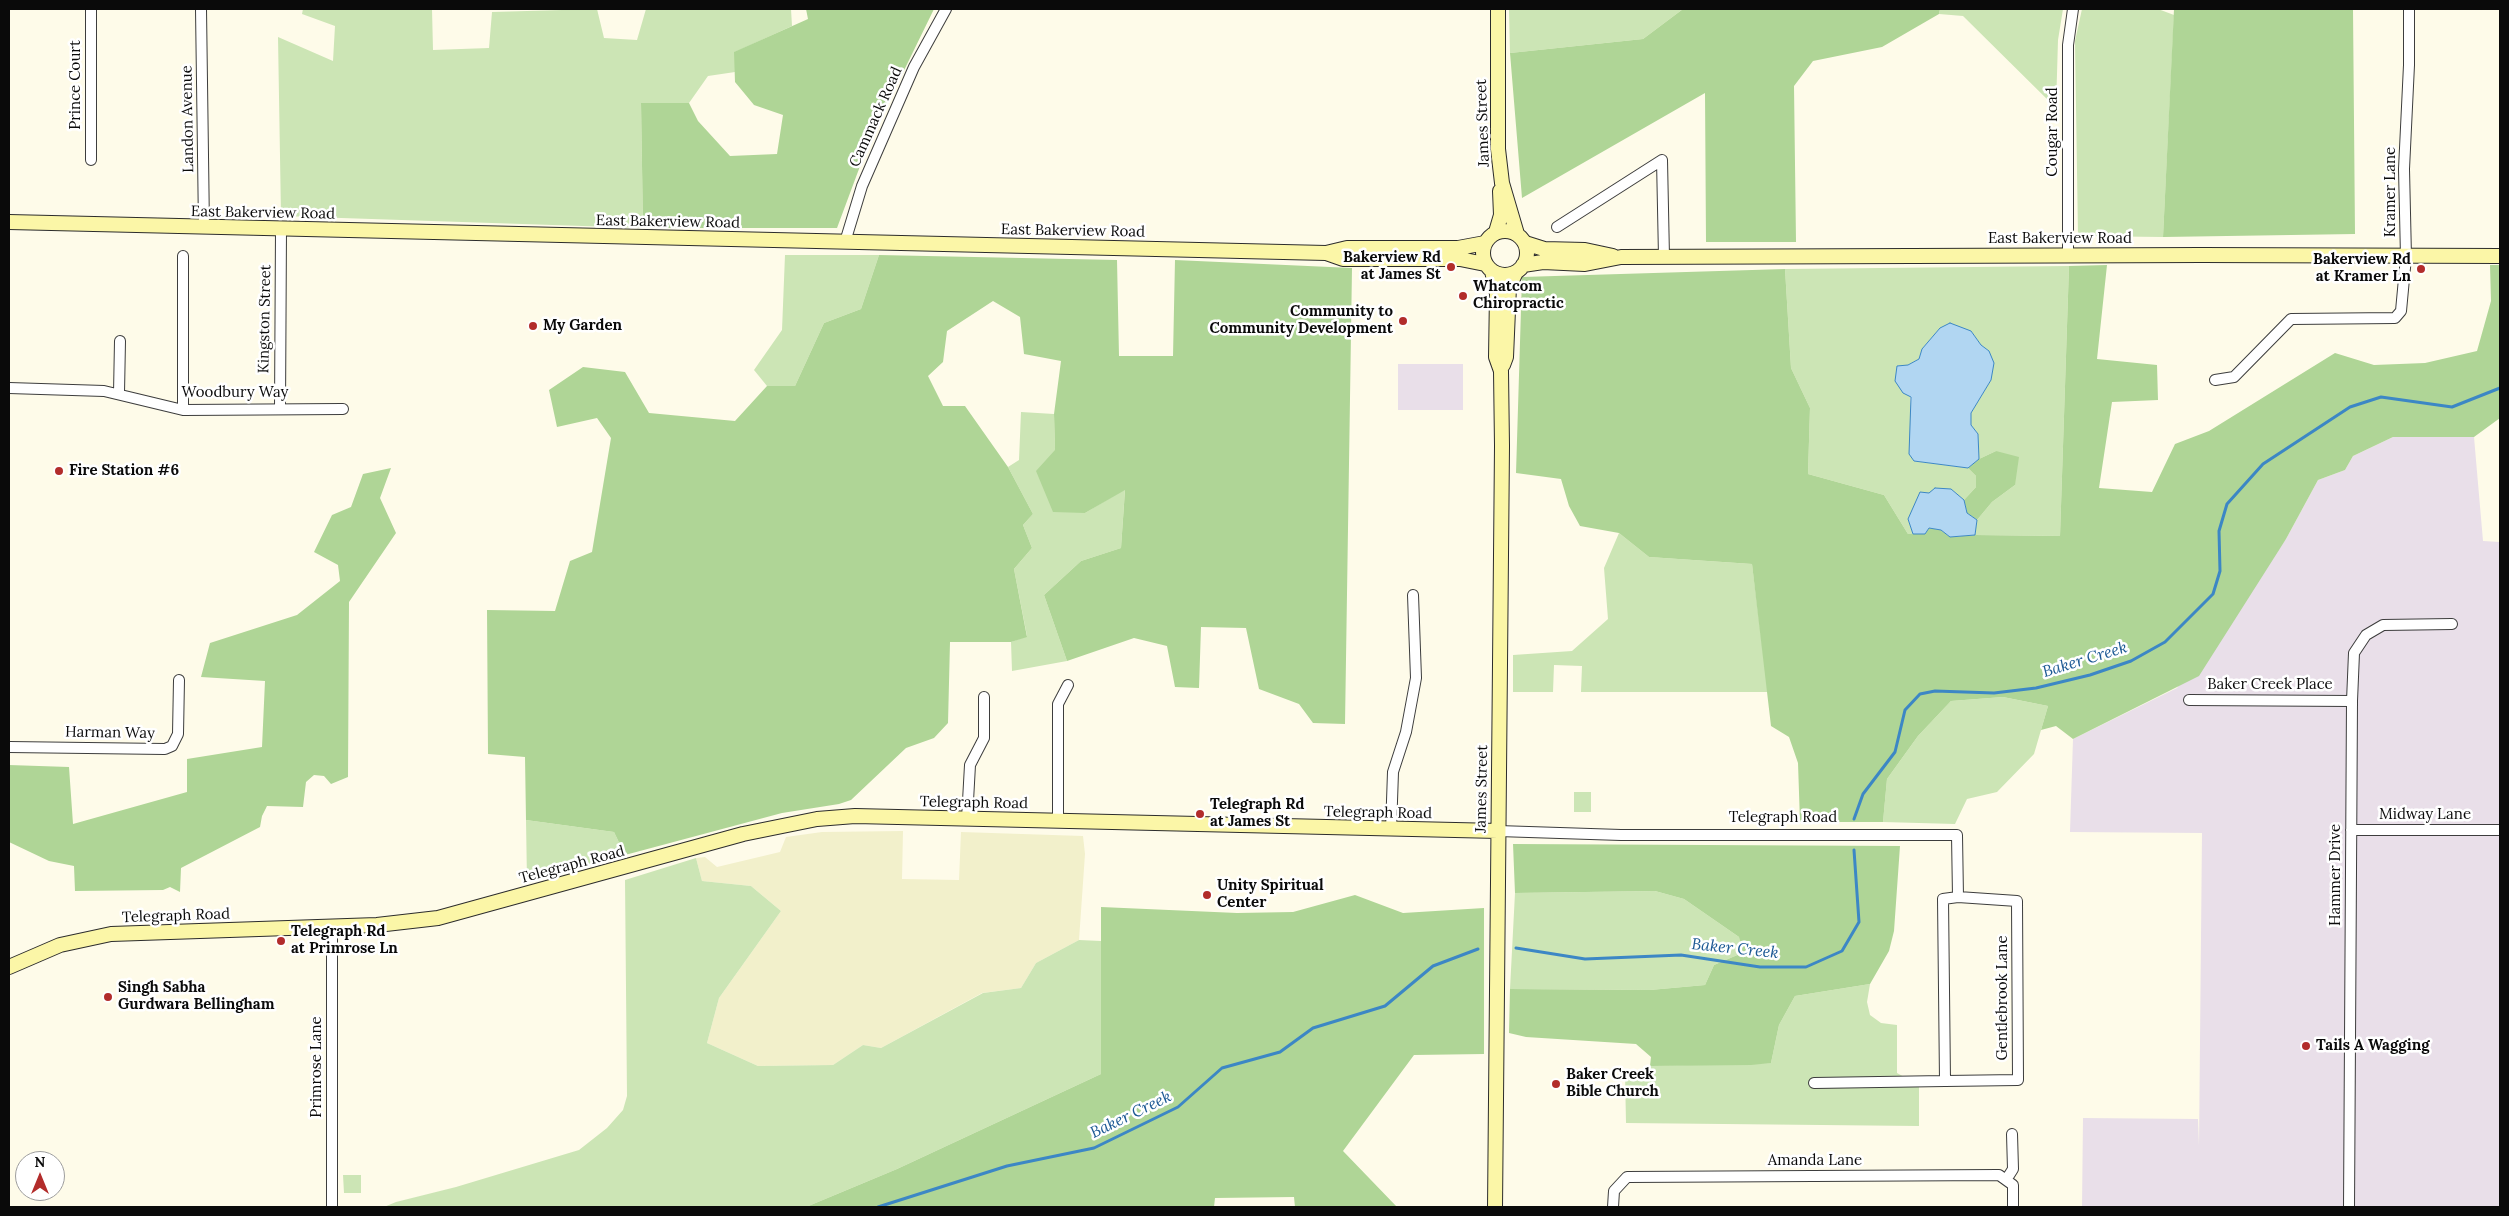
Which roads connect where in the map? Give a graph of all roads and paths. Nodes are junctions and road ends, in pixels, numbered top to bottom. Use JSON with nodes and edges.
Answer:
{"nodes":[{"id":1,"x":91,"y":9,"type":"edge"},
{"id":2,"x":202,"y":9,"type":"edge"},
{"id":3,"x":946,"y":9,"type":"edge"},
{"id":4,"x":1498,"y":9,"type":"edge"},
{"id":5,"x":2073,"y":9,"type":"edge"},
{"id":6,"x":2409,"y":9,"type":"edge"},
{"id":7,"x":91,"y":160,"type":"dead end"},
{"id":8,"x":1502,"y":183,"type":"junction"},
{"id":9,"x":9,"y":222,"type":"edge"},
{"id":10,"x":1557,"y":227,"type":"dead end"},
{"id":11,"x":204,"y":228,"type":"junction"},
{"id":12,"x":281,"y":230,"type":"junction"},
{"id":13,"x":1496,"y":232,"type":"junction"},
{"id":14,"x":1521,"y":239,"type":"junction"},
{"id":15,"x":845,"y":242,"type":"junction"},
{"id":16,"x":1485,"y":242,"type":"junction"},
{"id":17,"x":1326,"y":253,"type":"junction"},
{"id":18,"x":2068,"y":255,"type":"junction"},
{"id":19,"x":183,"y":256,"type":"dead end"},
{"id":20,"x":2500,"y":256,"type":"edge"},
{"id":21,"x":1621,"y":257,"type":"junction"},
{"id":22,"x":1664,"y":257,"type":"junction"},
{"id":23,"x":2406,"y":257,"type":"junction"},
{"id":24,"x":1488,"y":267,"type":"junction"},
{"id":25,"x":1520,"y":268,"type":"junction"},
{"id":26,"x":120,"y":341,"type":"dead end"},
{"id":27,"x":1501,"y":371,"type":"junction"},
{"id":28,"x":2215,"y":380,"type":"dead end"},
{"id":29,"x":9,"y":388,"type":"edge"},
{"id":30,"x":119,"y":394,"type":"junction"},
{"id":31,"x":280,"y":408,"type":"junction"},
{"id":32,"x":343,"y":409,"type":"dead end"},
{"id":33,"x":183,"y":410,"type":"junction"},
{"id":34,"x":1413,"y":595,"type":"dead end"},
{"id":35,"x":2452,"y":624,"type":"dead end"},
{"id":36,"x":179,"y":680,"type":"dead end"},
{"id":37,"x":1068,"y":685,"type":"dead end"},
{"id":38,"x":984,"y":697,"type":"dead end"},
{"id":39,"x":2189,"y":700,"type":"dead end"},
{"id":40,"x":2352,"y":701,"type":"junction"},
{"id":41,"x":9,"y":747,"type":"edge"},
{"id":42,"x":967,"y":819,"type":"junction"},
{"id":43,"x":1058,"y":821,"type":"junction"},
{"id":44,"x":1391,"y":830,"type":"junction"},
{"id":45,"x":2351,"y":830,"type":"junction"},
{"id":46,"x":2500,"y":830,"type":"edge"},
{"id":47,"x":1498,"y":831,"type":"junction"},
{"id":48,"x":1958,"y":897,"type":"junction"},
{"id":49,"x":332,"y":927,"type":"junction"},
{"id":50,"x":9,"y":968,"type":"edge"},
{"id":51,"x":1945,"y":1081,"type":"junction"},
{"id":52,"x":1814,"y":1082,"type":"dead end"},
{"id":53,"x":2012,"y":1134,"type":"dead end"},
{"id":54,"x":2006,"y":1180,"type":"junction"},
{"id":55,"x":332,"y":1207,"type":"edge"},
{"id":56,"x":1495,"y":1207,"type":"edge"},
{"id":57,"x":1613,"y":1207,"type":"edge"},
{"id":58,"x":2013,"y":1207,"type":"edge"},
{"id":59,"x":2349,"y":1207,"type":"edge"}],
"edges":[{"from":1,"to":7,"type":"street","name":"Prince Court"},
{"from":2,"to":11,"type":"street","name":"Landon Avenue"},
{"from":3,"to":15,"type":"street","name":"Cammack Road"},
{"from":4,"to":8,"type":"main road","name":"James Street"},
{"from":5,"to":18,"type":"street","name":"Cougar Road"},
{"from":6,"to":23,"type":"street","name":"Kramer Lane"},
{"from":8,"to":13,"type":"main road"},
{"from":8,"to":14,"type":"main road","name":"James Street"},
{"from":9,"to":11,"type":"main road","name":"East Bakerview Road"},
{"from":10,"to":22,"type":"street"},
{"from":11,"to":12,"type":"main road","name":"East Bakerview Road"},
{"from":12,"to":15,"type":"main road","name":"East Bakerview Road"},
{"from":12,"to":31,"type":"street","name":"Kingston Street"},
{"from":13,"to":14,"type":"main road"},
{"from":13,"to":16,"type":"main road"},
{"from":14,"to":21,"type":"main road","name":"East Bakerview Road"},
{"from":14,"to":25,"type":"main road"},
{"from":15,"to":17,"type":"main road","name":"East Bakerview Road"},
{"from":16,"to":17,"type":"main road","name":"East Bakerview Road"},
{"from":16,"to":24,"type":"main road"},
{"from":17,"to":24,"type":"main road","name":"East Bakerview Road"},
{"from":18,"to":22,"type":"main road","name":"East Bakerview Road"},
{"from":18,"to":23,"type":"main road","name":"East Bakerview Road"},
{"from":19,"to":33,"type":"street"},
{"from":20,"to":23,"type":"main road","name":"East Bakerview Road"},
{"from":21,"to":22,"type":"main road","name":"East Bakerview Road"},
{"from":21,"to":25,"type":"main road","name":"East Bakerview Road"},
{"from":23,"to":28,"type":"street","name":"Kramer Lane"},
{"from":24,"to":25,"type":"main road"},
{"from":24,"to":27,"type":"main road","name":"James Street"},
{"from":25,"to":27,"type":"main road","name":"James Street"},
{"from":26,"to":30,"type":"street"},
{"from":27,"to":47,"type":"main road","name":"James Street"},
{"from":29,"to":30,"type":"street","name":"Woodbury Way"},
{"from":30,"to":33,"type":"street","name":"Woodbury Way"},
{"from":31,"to":32,"type":"street","name":"Woodbury Way"},
{"from":31,"to":33,"type":"street","name":"Woodbury Way"},
{"from":34,"to":44,"type":"street"},
{"from":35,"to":40,"type":"street","name":"Hammer Drive"},
{"from":36,"to":41,"type":"street","name":"Harman Way"},
{"from":37,"to":43,"type":"street"},
{"from":38,"to":42,"type":"street"},
{"from":39,"to":40,"type":"street","name":"Baker Creek Place"},
{"from":40,"to":45,"type":"street","name":"Hammer Drive"},
{"from":42,"to":43,"type":"main road","name":"Telegraph Road"},
{"from":42,"to":49,"type":"main road","name":"Telegraph Road"},
{"from":43,"to":44,"type":"main road","name":"Telegraph Road"},
{"from":44,"to":47,"type":"main road","name":"Telegraph Road"},
{"from":45,"to":46,"type":"street","name":"Midway Lane"},
{"from":45,"to":59,"type":"street","name":"Hammer Drive"},
{"from":47,"to":48,"type":"street","name":"Telegraph Road"},
{"from":47,"to":56,"type":"main road","name":"James Street"},
{"from":48,"to":51,"type":"street"},
{"from":48,"to":51,"type":"street","name":"Gentlebrook Lane"},
{"from":49,"to":50,"type":"main road","name":"Telegraph Road"},
{"from":49,"to":55,"type":"street","name":"Primrose Lane"},
{"from":51,"to":52,"type":"street","name":"Gentlebrook Lane"},
{"from":53,"to":54,"type":"street"},
{"from":54,"to":57,"type":"street","name":"Amanda Lane"},
{"from":54,"to":58,"type":"street"}]}
